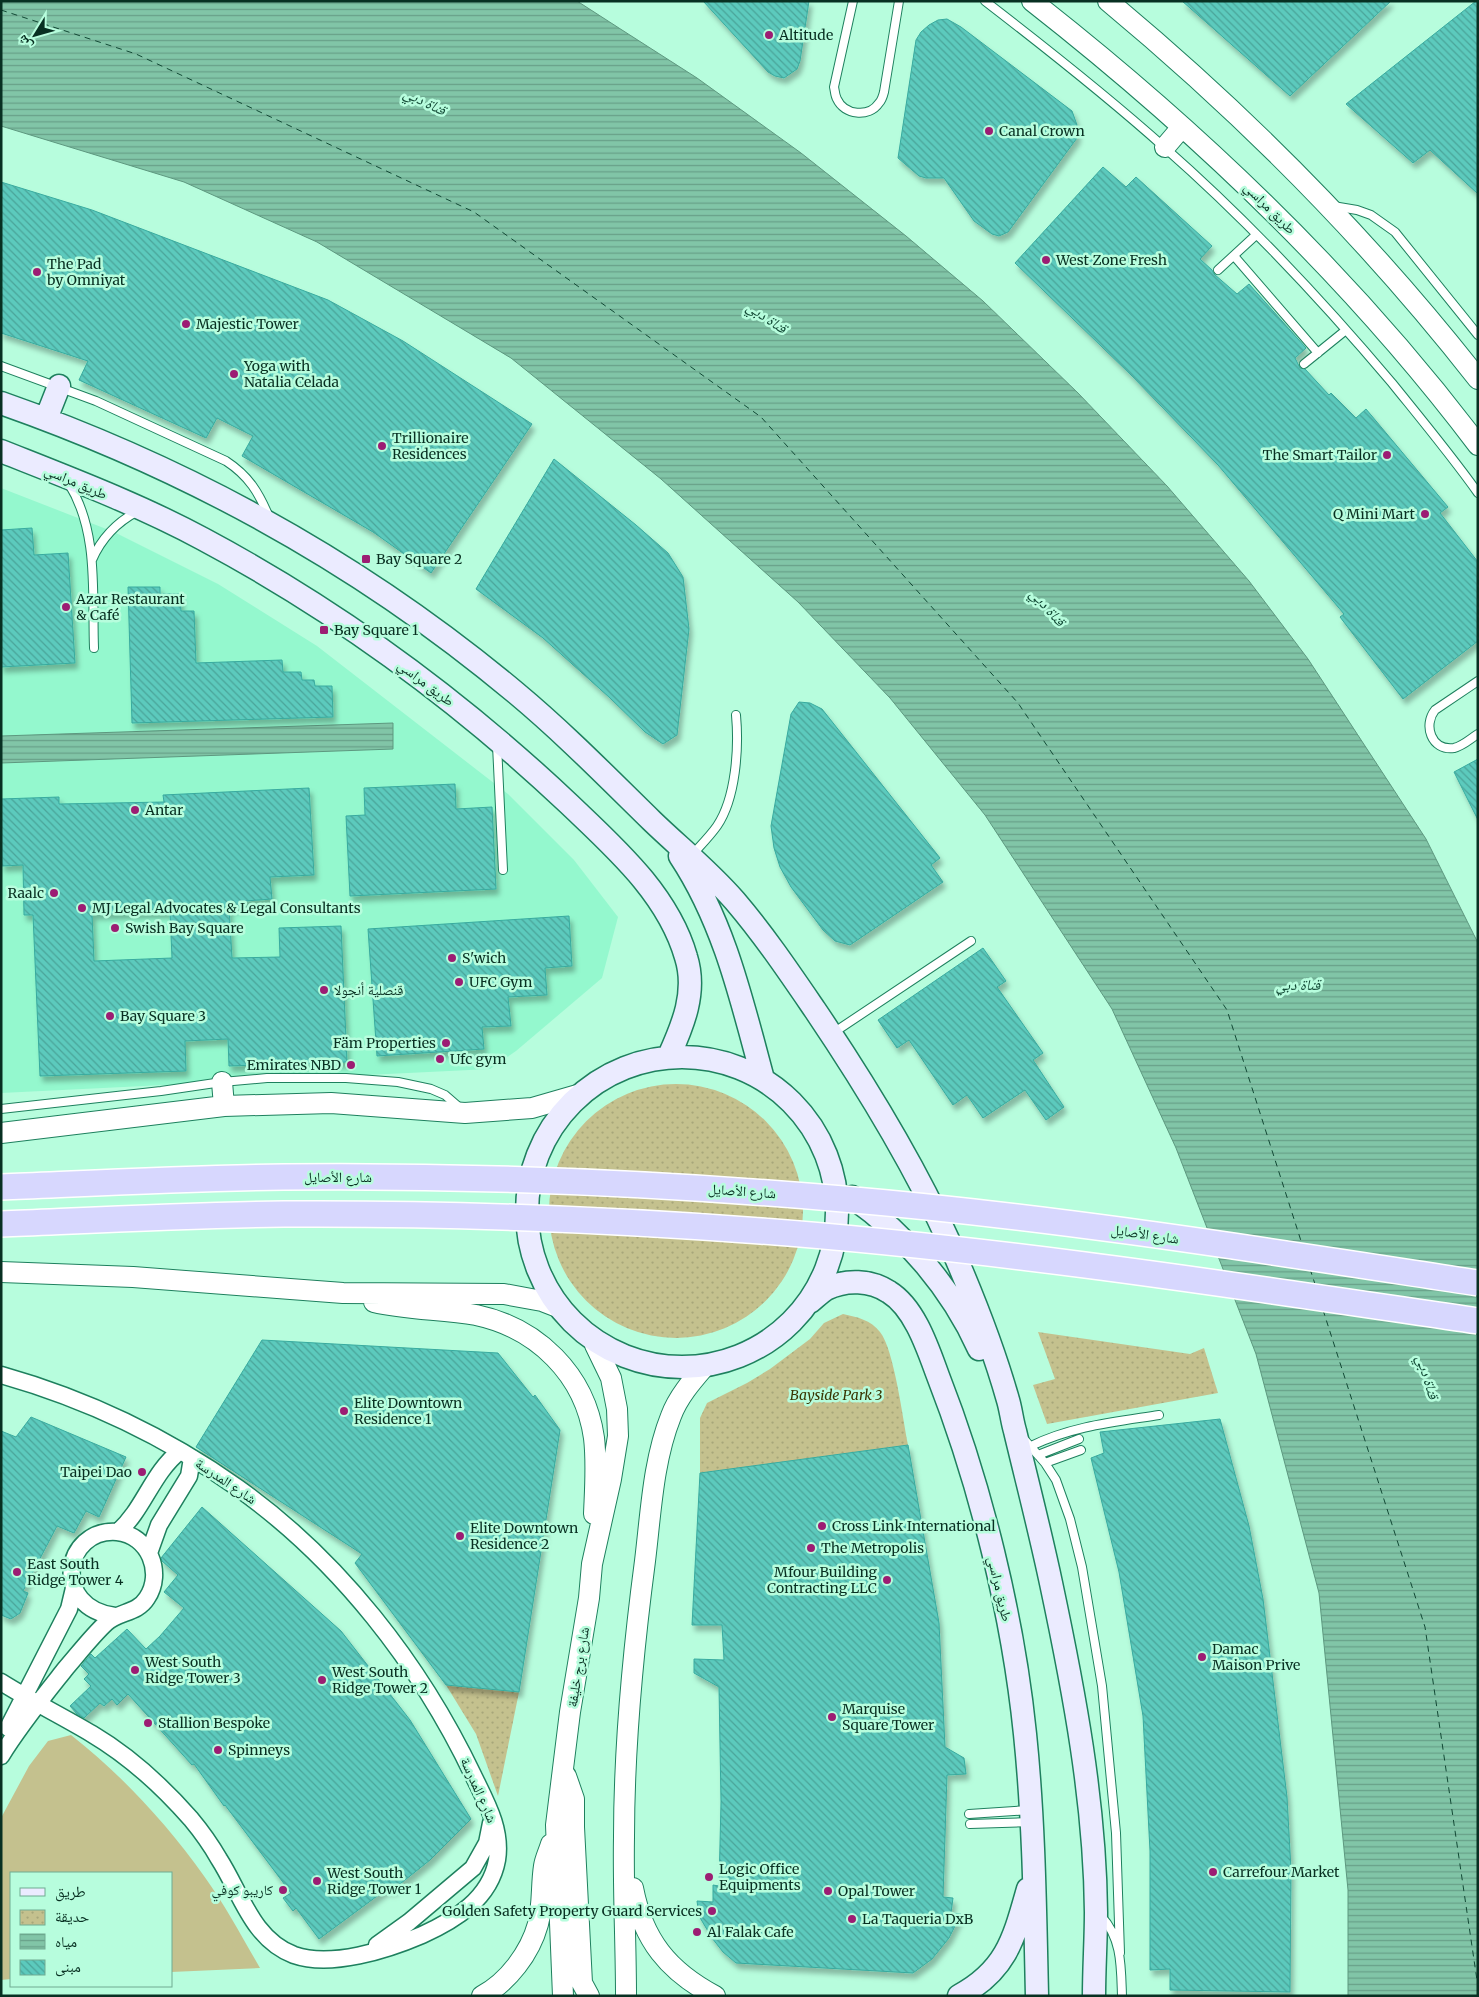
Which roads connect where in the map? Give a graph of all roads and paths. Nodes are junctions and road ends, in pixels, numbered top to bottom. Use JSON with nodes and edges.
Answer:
{"nodes":[{"id":1,"x":853,"y":1,"type":"edge"},
{"id":2,"x":899,"y":1,"type":"edge"},
{"id":3,"x":986,"y":1,"type":"edge"},
{"id":4,"x":1032,"y":1,"type":"edge"},
{"id":5,"x":1108,"y":1,"type":"edge"},
{"id":6,"x":1182,"y":126,"type":"junction"},
{"id":7,"x":1165,"y":147,"type":"junction"},
{"id":8,"x":1328,"y":206,"type":"junction"},
{"id":9,"x":1256,"y":235,"type":"junction"},
{"id":10,"x":1234,"y":256,"type":"junction"},
{"id":11,"x":1218,"y":270,"type":"dead end"},
{"id":12,"x":1346,"y":330,"type":"junction"},
{"id":13,"x":1478,"y":335,"type":"edge"},
{"id":14,"x":1318,"y":353,"type":"junction"},
{"id":15,"x":1304,"y":364,"type":"dead end"},
{"id":16,"x":1,"y":366,"type":"edge"},
{"id":17,"x":1478,"y":378,"type":"edge"},
{"id":18,"x":59,"y":386,"type":"junction"},
{"id":19,"x":1,"y":403,"type":"edge"},
{"id":20,"x":46,"y":419,"type":"junction"},
{"id":21,"x":1478,"y":446,"type":"edge"},
{"id":22,"x":1,"y":451,"type":"edge"},
{"id":23,"x":64,"y":476,"type":"junction"},
{"id":24,"x":1478,"y":493,"type":"edge"},
{"id":25,"x":142,"y":509,"type":"junction"},
{"id":26,"x":272,"y":524,"type":"junction"},
{"id":27,"x":91,"y":562,"type":"junction"},
{"id":28,"x":94,"y":648,"type":"dead end"},
{"id":29,"x":1478,"y":681,"type":"edge"},
{"id":30,"x":736,"y":715,"type":"dead end"},
{"id":31,"x":1478,"y":734,"type":"edge"},
{"id":32,"x":497,"y":739,"type":"junction"},
{"id":33,"x":655,"y":824,"type":"junction"},
{"id":34,"x":691,"y":856,"type":"junction"},
{"id":35,"x":503,"y":870,"type":"dead end"},
{"id":36,"x":971,"y":941,"type":"dead end"},
{"id":37,"x":831,"y":1034,"type":"junction"},
{"id":38,"x":669,"y":1056,"type":"junction"},
{"id":39,"x":763,"y":1079,"type":"junction"},
{"id":40,"x":222,"y":1082,"type":"junction"},
{"id":41,"x":577,"y":1095,"type":"junction"},
{"id":42,"x":224,"y":1106,"type":"junction"},
{"id":43,"x":1,"y":1109,"type":"edge"},
{"id":44,"x":465,"y":1113,"type":"junction"},
{"id":45,"x":1,"y":1132,"type":"edge"},
{"id":46,"x":835,"y":1185,"type":"junction"},
{"id":47,"x":1,"y":1187,"type":"edge"},
{"id":48,"x":1,"y":1224,"type":"edge"},
{"id":49,"x":1,"y":1272,"type":"edge"},
{"id":50,"x":1478,"y":1283,"type":"edge"},
{"id":51,"x":343,"y":1293,"type":"junction"},
{"id":52,"x":808,"y":1304,"type":"junction"},
{"id":53,"x":560,"y":1308,"type":"junction"},
{"id":54,"x":1478,"y":1321,"type":"edge"},
{"id":55,"x":595,"y":1345,"type":"junction"},
{"id":56,"x":705,"y":1366,"type":"junction"},
{"id":57,"x":1,"y":1375,"type":"edge"},
{"id":58,"x":1159,"y":1415,"type":"dead end"},
{"id":59,"x":1015,"y":1430,"type":"junction"},
{"id":60,"x":1079,"y":1439,"type":"dead end"},
{"id":61,"x":1031,"y":1446,"type":"junction"},
{"id":62,"x":1081,"y":1450,"type":"dead end"},
{"id":63,"x":186,"y":1454,"type":"junction"},
{"id":64,"x":1038,"y":1455,"type":"junction"},
{"id":65,"x":1045,"y":1463,"type":"junction"},
{"id":66,"x":142,"y":1501,"type":"junction"},
{"id":67,"x":165,"y":1513,"type":"junction"},
{"id":68,"x":118,"y":1532,"type":"junction"},
{"id":69,"x":149,"y":1553,"type":"junction"},
{"id":70,"x":592,"y":1564,"type":"junction"},
{"id":71,"x":74,"y":1588,"type":"junction"},
{"id":72,"x":114,"y":1616,"type":"junction"},
{"id":73,"x":1,"y":1682,"type":"edge"},
{"id":74,"x":31,"y":1700,"type":"junction"},
{"id":75,"x":1,"y":1741,"type":"edge"},
{"id":76,"x":1,"y":1756,"type":"edge"},
{"id":77,"x":564,"y":1769,"type":"junction"},
{"id":78,"x":969,"y":1814,"type":"dead end"},
{"id":79,"x":492,"y":1816,"type":"junction"},
{"id":80,"x":1032,"y":1816,"type":"junction"},
{"id":81,"x":970,"y":1824,"type":"dead end"},
{"id":82,"x":556,"y":1825,"type":"junction"},
{"id":83,"x":624,"y":1837,"type":"junction"},
{"id":84,"x":1034,"y":1869,"type":"junction"},
{"id":85,"x":1096,"y":1910,"type":"junction"},
{"id":86,"x":1120,"y":1953,"type":"junction"},
{"id":87,"x":362,"y":1954,"type":"junction"},
{"id":88,"x":482,"y":1996,"type":"edge"},
{"id":89,"x":563,"y":1996,"type":"edge"},
{"id":90,"x":589,"y":1996,"type":"edge"},
{"id":91,"x":626,"y":1996,"type":"edge"},
{"id":92,"x":715,"y":1996,"type":"edge"},
{"id":93,"x":959,"y":1996,"type":"edge"},
{"id":94,"x":1037,"y":1996,"type":"edge"},
{"id":95,"x":1094,"y":1996,"type":"edge"},
{"id":96,"x":1122,"y":1996,"type":"edge"}],
"edges":[{"from":1,"to":2,"type":"lane"},
{"from":3,"to":7,"type":"lane"},
{"from":4,"to":6,"type":"street","name":"طريق مراسي"},
{"from":5,"to":8,"type":"street"},
{"from":6,"to":7,"type":"street"},
{"from":6,"to":21,"type":"street","name":"طريق مراسي"},
{"from":7,"to":9,"type":"lane"},
{"from":8,"to":13,"type":"lane"},
{"from":8,"to":17,"type":"street"},
{"from":9,"to":10,"type":"lane"},
{"from":9,"to":12,"type":"lane"},
{"from":10,"to":11,"type":"lane"},
{"from":10,"to":14,"type":"lane"},
{"from":12,"to":14,"type":"lane"},
{"from":12,"to":24,"type":"lane"},
{"from":14,"to":15,"type":"lane"},
{"from":16,"to":18,"type":"lane"},
{"from":18,"to":20,"type":"main road"},
{"from":18,"to":26,"type":"lane"},
{"from":19,"to":20,"type":"main road"},
{"from":20,"to":26,"type":"main road"},
{"from":22,"to":23,"type":"main road","name":"طريق مراسي"},
{"from":23,"to":25,"type":"main road","name":"طريق مراسي"},
{"from":23,"to":27,"type":"lane"},
{"from":25,"to":27,"type":"lane"},
{"from":25,"to":32,"type":"main road","name":"طريق مراسي"},
{"from":26,"to":33,"type":"main road"},
{"from":27,"to":28,"type":"lane"},
{"from":29,"to":31,"type":"lane"},
{"from":30,"to":34,"type":"lane"},
{"from":32,"to":35,"type":"lane"},
{"from":32,"to":38,"type":"main road","name":"طريق مراسي"},
{"from":33,"to":34,"type":"main road"},
{"from":33,"to":39,"type":"main road"},
{"from":34,"to":37,"type":"main road"},
{"from":36,"to":37,"type":"lane"},
{"from":37,"to":59,"type":"main road"},
{"from":38,"to":39,"type":"main road"},
{"from":38,"to":41,"type":"main road"},
{"from":39,"to":46,"type":"main road"},
{"from":40,"to":42,"type":"street"},
{"from":40,"to":43,"type":"lane"},
{"from":40,"to":44,"type":"lane"},
{"from":41,"to":44,"type":"street"},
{"from":41,"to":53,"type":"main road"},
{"from":42,"to":44,"type":"street"},
{"from":42,"to":45,"type":"street"},
{"from":46,"to":52,"type":"main road"},
{"from":46,"to":59,"type":"main road"},
{"from":47,"to":50,"type":"main road","name":"شارع الأصايل","bridge":true},
{"from":48,"to":54,"type":"main road","bridge":true},
{"from":49,"to":51,"type":"street"},
{"from":51,"to":53,"type":"street"},
{"from":51,"to":70,"type":"street"},
{"from":52,"to":56,"type":"main road"},
{"from":52,"to":80,"type":"main road","name":"طريق مراسي"},
{"from":53,"to":55,"type":"main road"},
{"from":55,"to":56,"type":"main road"},
{"from":55,"to":70,"type":"street","name":"شارع برج خليفة"},
{"from":56,"to":83,"type":"street"},
{"from":57,"to":63,"type":"street","name":"شارع المدرسة"},
{"from":58,"to":61,"type":"lane"},
{"from":59,"to":61,"type":"lane"},
{"from":59,"to":85,"type":"main road"},
{"from":60,"to":64,"type":"lane"},
{"from":61,"to":64,"type":"lane"},
{"from":62,"to":65,"type":"lane"},
{"from":63,"to":66,"type":"street"},
{"from":63,"to":67,"type":"street"},
{"from":63,"to":79,"type":"street","name":"شارع المدرسة"},
{"from":64,"to":65,"type":"lane"},
{"from":65,"to":86,"type":"lane"},
{"from":66,"to":67,"type":"street"},
{"from":66,"to":68,"type":"street"},
{"from":67,"to":69,"type":"street"},
{"from":68,"to":69,"type":"street"},
{"from":68,"to":71,"type":"street"},
{"from":69,"to":72,"type":"street"},
{"from":70,"to":77,"type":"street","name":"شارع برج خليفة"},
{"from":71,"to":72,"type":"street"},
{"from":71,"to":74,"type":"street"},
{"from":72,"to":74,"type":"street"},
{"from":73,"to":74,"type":"street","name":"شارع المدرسة"},
{"from":74,"to":75,"type":"street"},
{"from":74,"to":76,"type":"street"},
{"from":74,"to":87,"type":"street","name":"شارع المدرسة"},
{"from":77,"to":82,"type":"street","name":"شارع برج خليفة"},
{"from":77,"to":90,"type":"street"},
{"from":78,"to":80,"type":"lane"},
{"from":79,"to":87,"type":"street"},
{"from":79,"to":87,"type":"street","name":"شارع المدرسة"},
{"from":80,"to":81,"type":"lane"},
{"from":80,"to":84,"type":"main road","name":"طريق مراسي"},
{"from":82,"to":88,"type":"street"},
{"from":82,"to":89,"type":"street","name":"شارع برج خليفة"},
{"from":83,"to":91,"type":"street"},
{"from":83,"to":92,"type":"street"},
{"from":84,"to":93,"type":"main road"},
{"from":84,"to":94,"type":"main road","name":"طريق مراسي"},
{"from":85,"to":86,"type":"lane"},
{"from":85,"to":95,"type":"main road"},
{"from":86,"to":96,"type":"lane"}]}
